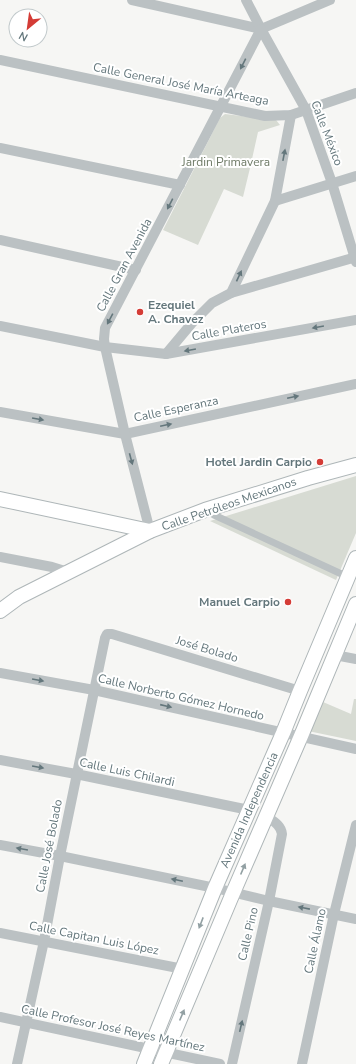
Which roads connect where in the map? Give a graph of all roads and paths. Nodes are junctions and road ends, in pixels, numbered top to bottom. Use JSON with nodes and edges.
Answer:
{"nodes":[{"id":1,"x":132,"y":0,"type":"edge"},
{"id":2,"x":246,"y":0,"type":"edge"},
{"id":3,"x":330,"y":0,"type":"edge"},
{"id":4,"x":261,"y":29,"type":"junction"},
{"id":5,"x":0,"y":60,"type":"edge"},
{"id":6,"x":356,"y":94,"type":"edge"},
{"id":7,"x":221,"y":107,"type":"junction"},
{"id":8,"x":306,"y":110,"type":"junction"},
{"id":9,"x":291,"y":115,"type":"junction"},
{"id":10,"x":0,"y":148,"type":"edge"},
{"id":11,"x":356,"y":176,"type":"edge"},
{"id":12,"x":332,"y":183,"type":"junction"},
{"id":13,"x":180,"y":185,"type":"junction"},
{"id":14,"x":275,"y":200,"type":"junction"},
{"id":15,"x":0,"y":240,"type":"edge"},
{"id":16,"x":356,"y":259,"type":"edge"},
{"id":17,"x":136,"y":270,"type":"junction"},
{"id":18,"x":231,"y":293,"type":"junction"},
{"id":19,"x":356,"y":320,"type":"edge"},
{"id":20,"x":0,"y":326,"type":"edge"},
{"id":21,"x":105,"y":347,"type":"junction"},
{"id":22,"x":166,"y":354,"type":"junction"},
{"id":23,"x":356,"y":384,"type":"edge"},
{"id":24,"x":0,"y":412,"type":"edge"},
{"id":25,"x":125,"y":434,"type":"junction"},
{"id":26,"x":356,"y":465,"type":"edge"},
{"id":27,"x":0,"y":499,"type":"edge"},
{"id":28,"x":205,"y":510,"type":"junction"},
{"id":29,"x":150,"y":531,"type":"junction"},
{"id":30,"x":0,"y":557,"type":"edge"},
{"id":31,"x":356,"y":558,"type":"edge"},
{"id":32,"x":68,"y":572,"type":"junction"},
{"id":33,"x":348,"y":577,"type":"junction"},
{"id":34,"x":356,"y":604,"type":"edge"},
{"id":35,"x":0,"y":611,"type":"edge"},
{"id":36,"x":108,"y":634,"type":"joint"},
{"id":37,"x":334,"y":655,"type":"junction"},
{"id":38,"x":356,"y":659,"type":"edge"},
{"id":39,"x":0,"y":673,"type":"edge"},
{"id":40,"x":94,"y":690,"type":"junction"},
{"id":41,"x":300,"y":691,"type":"junction"},
{"id":42,"x":283,"y":733,"type":"junction"},
{"id":43,"x":301,"y":736,"type":"junction"},
{"id":44,"x":356,"y":749,"type":"edge"},
{"id":45,"x":0,"y":760,"type":"edge"},
{"id":46,"x":76,"y":774,"type":"junction"},
{"id":47,"x":249,"y":810,"type":"junction"},
{"id":48,"x":266,"y":816,"type":"junction"},
{"id":49,"x":356,"y":825,"type":"edge"},
{"id":50,"x":0,"y":845,"type":"edge"},
{"id":51,"x":60,"y":856,"type":"junction"},
{"id":52,"x":215,"y":888,"type":"junction"},
{"id":53,"x":233,"y":893,"type":"junction"},
{"id":54,"x":269,"y":901,"type":"junction"},
{"id":55,"x":334,"y":914,"type":"junction"},
{"id":56,"x":356,"y":919,"type":"edge"},
{"id":57,"x":0,"y":933,"type":"edge"},
{"id":58,"x":44,"y":941,"type":"junction"},
{"id":59,"x":183,"y":969,"type":"junction"},
{"id":60,"x":0,"y":1017,"type":"edge"},
{"id":61,"x":26,"y":1022,"type":"junction"},
{"id":62,"x":150,"y":1049,"type":"junction"},
{"id":63,"x":164,"y":1058,"type":"edge"},
{"id":64,"x":17,"y":1064,"type":"edge"},
{"id":65,"x":144,"y":1064,"type":"edge"},
{"id":66,"x":220,"y":1064,"type":"edge"},
{"id":67,"x":232,"y":1064,"type":"edge"},
{"id":68,"x":302,"y":1064,"type":"edge"}],
"edges":[{"from":1,"to":4,"type":"street"},
{"from":2,"to":4,"type":"street","name":"Calle México"},
{"from":3,"to":4,"type":"street"},
{"from":4,"to":7,"type":"street","name":"Calle Gran Avenida","one_way":true},
{"from":4,"to":8,"type":"street","name":"Calle México"},
{"from":5,"to":7,"type":"street","name":"Calle General José María Arteaga"},
{"from":6,"to":8,"type":"street","name":"Calle General José María Arteaga"},
{"from":7,"to":9,"type":"street","name":"Calle General José María Arteaga"},
{"from":7,"to":13,"type":"street","name":"Calle Gran Avenida"},
{"from":8,"to":9,"type":"street","name":"Calle General José María Arteaga"},
{"from":8,"to":12,"type":"street","name":"Calle México"},
{"from":14,"to":9,"type":"street","one_way":true},
{"from":10,"to":13,"type":"street"},
{"from":11,"to":12,"type":"street"},
{"from":12,"to":14,"type":"street"},
{"from":12,"to":16,"type":"street","name":"Calle México"},
{"from":13,"to":17,"type":"street","name":"Calle Gran Avenida","one_way":true},
{"from":18,"to":14,"type":"street","one_way":true},
{"from":15,"to":17,"type":"street"},
{"from":16,"to":18,"type":"street"},
{"from":17,"to":21,"type":"street","name":"Calle Gran Avenida","one_way":true},
{"from":18,"to":22,"type":"street"},
{"from":19,"to":22,"type":"street","name":"Calle Plateros","one_way":true},
{"from":20,"to":21,"type":"street","name":"Calle Plateros"},
{"from":21,"to":22,"type":"street","name":"Calle Plateros"},
{"from":21,"to":25,"type":"street","name":"Calle Gran Avenida"},
{"from":25,"to":23,"type":"street","name":"Calle Esperanza","one_way":true},
{"from":24,"to":25,"type":"street","name":"Calle Esperanza","one_way":true},
{"from":25,"to":29,"type":"street","name":"Calle Gran Avenida","one_way":true},
{"from":26,"to":28,"type":"main road","name":"Calle Petróleos Mexicanos"},
{"from":27,"to":29,"type":"main road"},
{"from":28,"to":29,"type":"main road","name":"Calle Petróleos Mexicanos"},
{"from":28,"to":33,"type":"street"},
{"from":29,"to":32,"type":"main road","name":"Calle Petróleos Mexicanos"},
{"from":30,"to":32,"type":"street"},
{"from":31,"to":33,"type":"main road","name":"Avenida Independencia"},
{"from":32,"to":35,"type":"main road","name":"Calle Petróleos Mexicanos"},
{"from":33,"to":41,"type":"main road","name":"Avenida Independencia"},
{"from":34,"to":37,"type":"main road","name":"Avenida Independencia"},
{"from":36,"to":40,"type":"street","name":"Calle José Bolado"},
{"from":36,"to":41,"type":"street","name":"José Bolado"},
{"from":37,"to":38,"type":"street"},
{"from":37,"to":43,"type":"main road","name":"Avenida Independencia"},
{"from":39,"to":40,"type":"street","name":"Calle Norberto Gómez Hornedo","one_way":true},
{"from":40,"to":42,"type":"street","name":"Calle Norberto Gómez Hornedo","one_way":true},
{"from":40,"to":46,"type":"street","name":"Calle José Bolado"},
{"from":41,"to":42,"type":"main road","name":"Avenida Independencia"},
{"from":42,"to":43,"type":"street","name":"Calle Norberto Gómez Hornedo"},
{"from":42,"to":47,"type":"main road","name":"Avenida Independencia"},
{"from":43,"to":44,"type":"street","name":"Calle Norberto Gómez Hornedo"},
{"from":43,"to":48,"type":"main road","name":"Avenida Independencia"},
{"from":45,"to":46,"type":"street","name":"Calle Luis Chilardi","one_way":true},
{"from":46,"to":47,"type":"street","name":"Calle Luis Chilardi"},
{"from":46,"to":51,"type":"street","name":"Calle José Bolado"},
{"from":47,"to":52,"type":"main road","name":"Avenida Independencia"},
{"from":53,"to":48,"type":"main road","name":"Avenida Independencia","one_way":true},
{"from":48,"to":54,"type":"street","name":"Calle Pino"},
{"from":49,"to":55,"type":"street","name":"Calle Álamo"},
{"from":51,"to":50,"type":"street","one_way":true},
{"from":52,"to":51,"type":"street","one_way":true},
{"from":51,"to":58,"type":"street","name":"Calle José Bolado"},
{"from":52,"to":53,"type":"street"},
{"from":52,"to":59,"type":"main road","name":"Avenida Independencia","one_way":true},
{"from":53,"to":54,"type":"street"},
{"from":63,"to":53,"type":"main road","name":"Avenida Independencia","one_way":true},
{"from":55,"to":54,"type":"street","one_way":true},
{"from":67,"to":54,"type":"street","name":"Calle Pino","one_way":true},
{"from":55,"to":56,"type":"street"},
{"from":55,"to":68,"type":"street","name":"Calle Álamo"},
{"from":57,"to":58,"type":"street","name":"Calle Capitan Luis López"},
{"from":58,"to":59,"type":"street","name":"Calle Capitan Luis López"},
{"from":58,"to":61,"type":"street","name":"Calle José Bolado"},
{"from":59,"to":62,"type":"main road","name":"Avenida Independencia"},
{"from":60,"to":61,"type":"street","name":"Calle Profesor José Reyes Martínez"},
{"from":61,"to":62,"type":"street","name":"Calle Profesor José Reyes Martínez"},
{"from":61,"to":64,"type":"street","name":"Calle José Bolado"},
{"from":62,"to":63,"type":"street","name":"Calle Profesor José Reyes Martínez"},
{"from":62,"to":65,"type":"main road","name":"Avenida Independencia"},
{"from":63,"to":66,"type":"street","name":"Calle Profesor José Reyes Martínez"}]}
